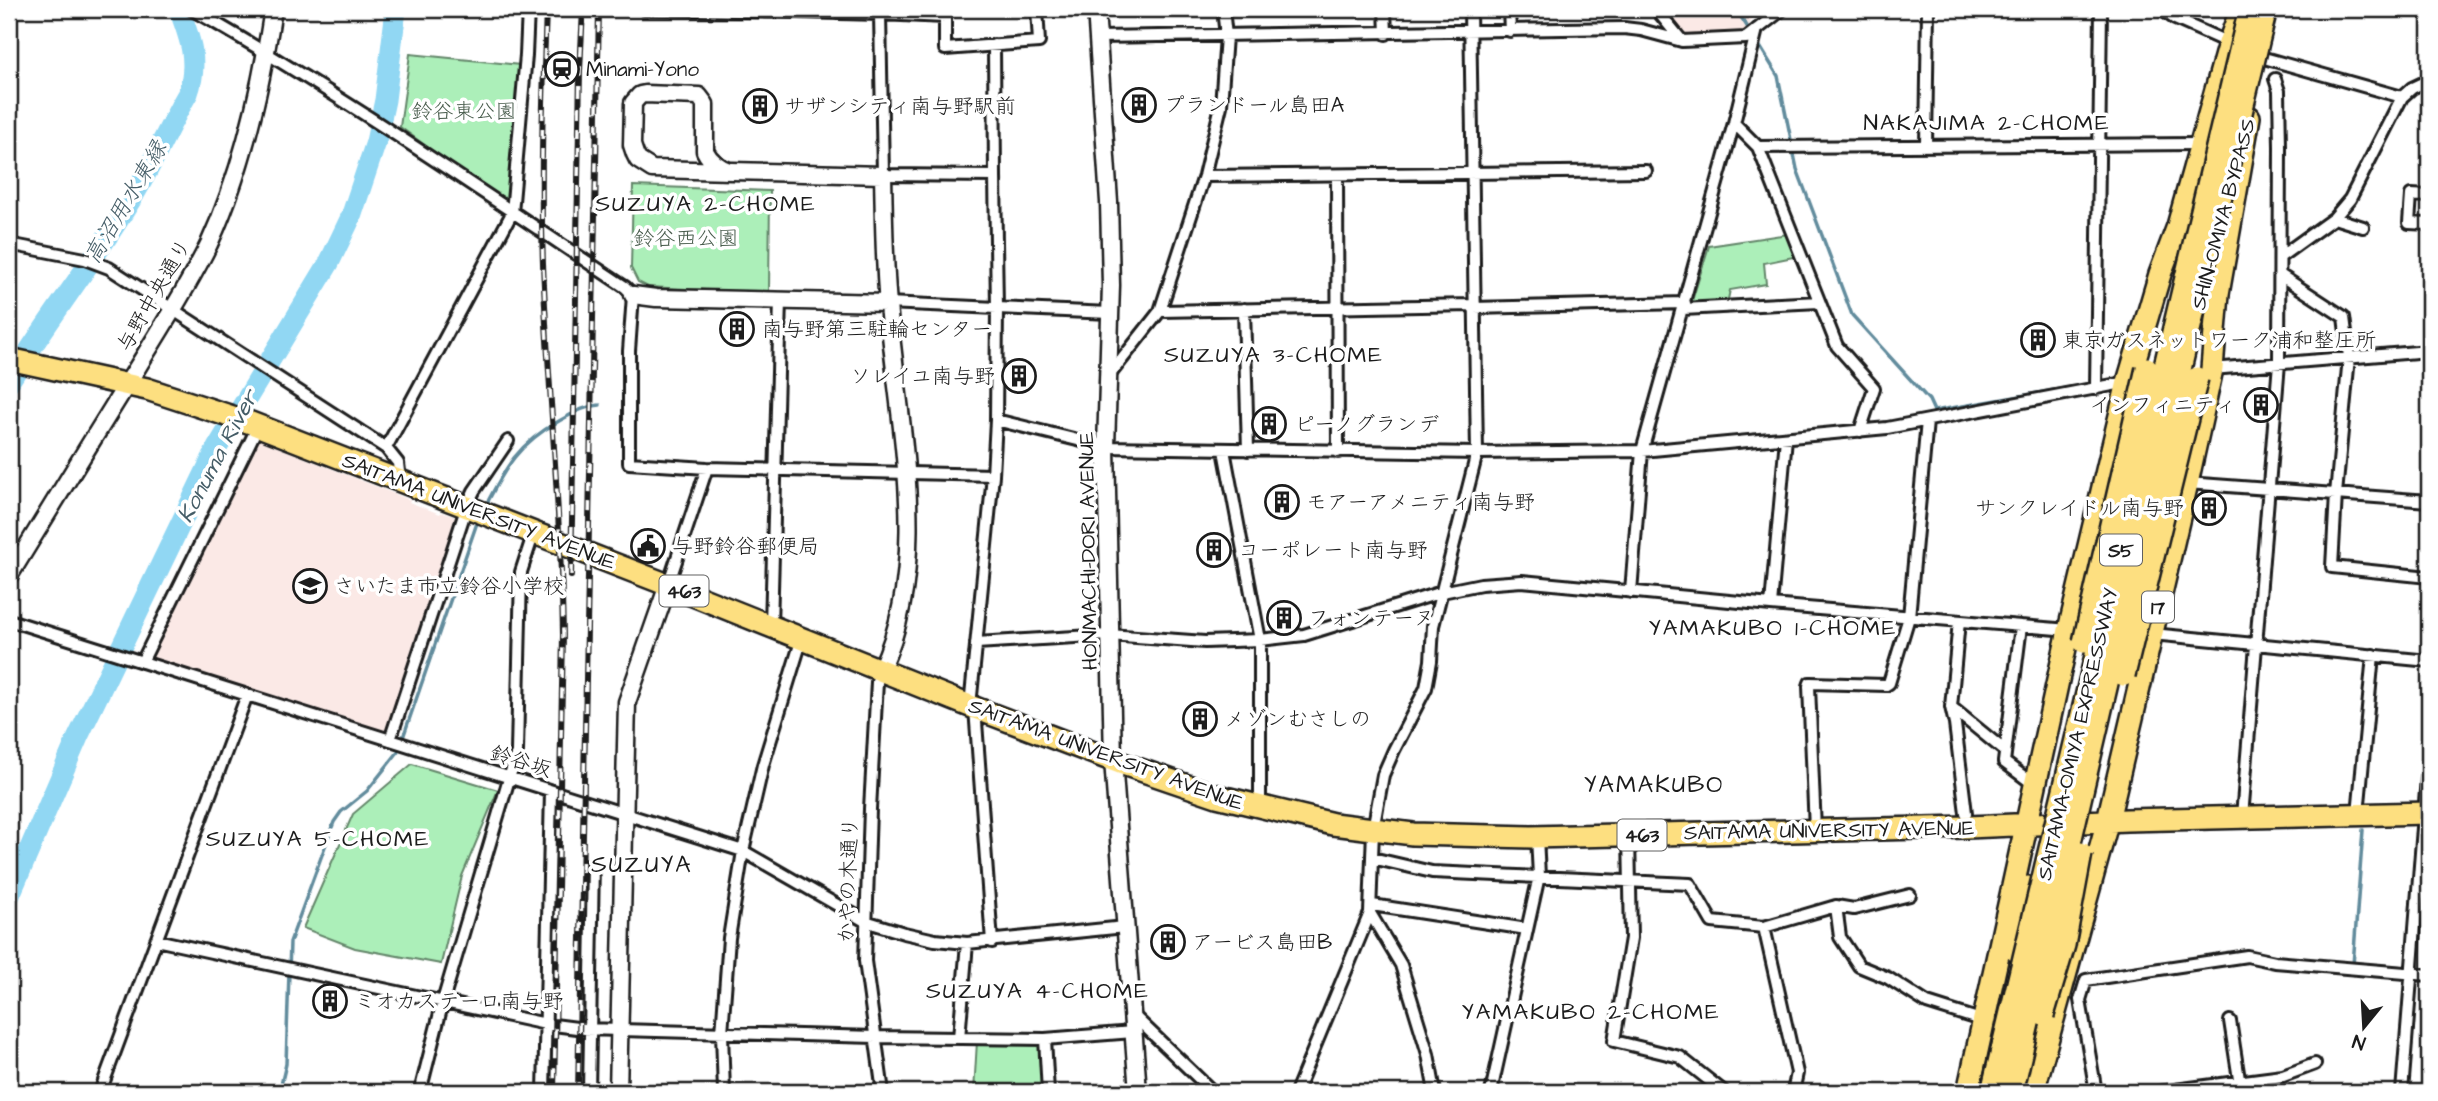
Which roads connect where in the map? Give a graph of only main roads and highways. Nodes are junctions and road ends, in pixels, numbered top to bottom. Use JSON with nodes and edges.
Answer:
{"nodes":[{"id":1,"x":2266,"y":9,"type":"edge"},
{"id":2,"x":2277,"y":9,"type":"edge"},
{"id":3,"x":2243,"y":12,"type":"edge"},
{"id":4,"x":2249,"y":115,"type":"junction"},
{"id":5,"x":2178,"y":226,"type":"junction"},
{"id":6,"x":17,"y":361,"type":"edge"},
{"id":7,"x":2205,"y":374,"type":"junction"},
{"id":8,"x":2427,"y":813,"type":"edge"},
{"id":9,"x":2108,"y":820,"type":"junction"},
{"id":10,"x":2029,"y":823,"type":"junction"},
{"id":11,"x":2004,"y":1043,"type":"junction"},
{"id":12,"x":1968,"y":1092,"type":"edge"},
{"id":13,"x":1993,"y":1092,"type":"edge"},
{"id":14,"x":2005,"y":1092,"type":"edge"},
{"id":15,"x":2011,"y":1092,"type":"edge"},
{"id":16,"x":2022,"y":1092,"type":"edge"},
{"id":17,"x":2033,"y":1092,"type":"edge"}],
"edges":[{"from":1,"to":15,"type":"highway","name":"SAITAMA-OMIYA EXPRESSWAY","number":"S5","bridge":true},
{"from":2,"to":4,"type":"highway","name":"SHIN-OMIYA BYPASS","number":"17"},
{"from":3,"to":4,"type":"highway","name":"SHIN-OMIYA BYPASS","number":"17"},
{"from":3,"to":5,"type":"highway"},
{"from":3,"to":11,"type":"highway","name":"SAITAMA-OMIYA EXPRESSWAY","number":"S5","bridge":true},
{"from":4,"to":7,"type":"highway","number":"17"},
{"from":5,"to":10,"type":"highway"},
{"from":5,"to":11,"type":"highway","bridge":true},
{"from":6,"to":10,"type":"highway","name":"SAITAMA UNIVERSITY AVENUE","number":"463"},
{"from":7,"to":9,"type":"highway","number":"17"},
{"from":7,"to":16,"type":"highway","bridge":true},
{"from":8,"to":9,"type":"highway","name":"SAITAMA UNIVERSITY AVENUE","number":"463"},
{"from":9,"to":10,"type":"highway","name":"SAITAMA UNIVERSITY AVENUE","number":"463"},
{"from":9,"to":17,"type":"highway","number":"17"},
{"from":10,"to":12,"type":"highway"},
{"from":11,"to":13,"type":"highway","name":"SAITAMA-OMIYA EXPRESSWAY","number":"S5","bridge":true},
{"from":13,"to":14,"type":"highway"}]}
